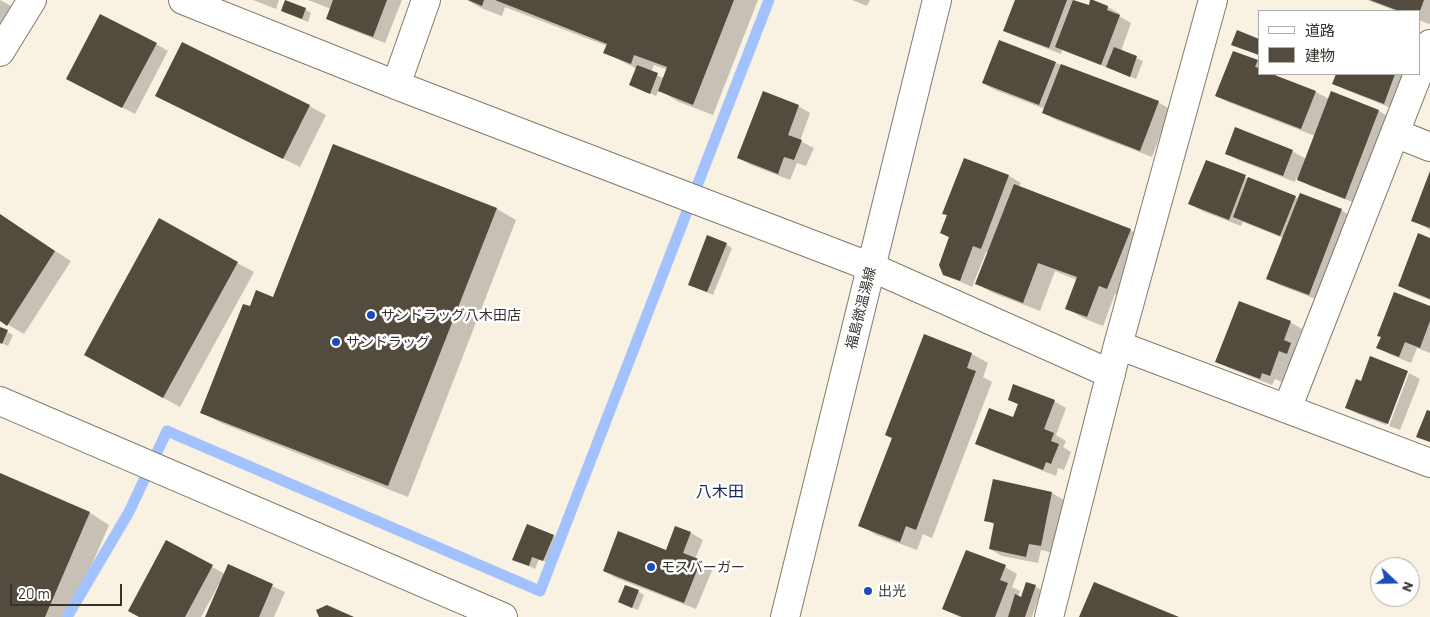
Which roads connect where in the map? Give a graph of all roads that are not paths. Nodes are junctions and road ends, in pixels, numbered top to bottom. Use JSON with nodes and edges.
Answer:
{"nodes":[{"id":1,"x":32,"y":0,"type":"edge"},
{"id":2,"x":183,"y":0,"type":"edge"},
{"id":3,"x":426,"y":0,"type":"edge"},
{"id":4,"x":937,"y":0,"type":"edge"},
{"id":5,"x":1213,"y":0,"type":"edge"},
{"id":6,"x":1430,"y":44,"type":"edge"},
{"id":7,"x":0,"y":52,"type":"edge"},
{"id":8,"x":1420,"y":70,"type":"edge"},
{"id":9,"x":1418,"y":75,"type":"edge"},
{"id":10,"x":396,"y":85,"type":"junction"},
{"id":11,"x":1395,"y":134,"type":"junction"},
{"id":12,"x":1430,"y":147,"type":"edge"},
{"id":13,"x":871,"y":267,"type":"junction"},
{"id":14,"x":1118,"y":345,"type":"junction"},
{"id":15,"x":1111,"y":374,"type":"junction"},
{"id":16,"x":0,"y":401,"type":"edge"},
{"id":17,"x":1287,"y":409,"type":"junction"},
{"id":18,"x":1430,"y":463,"type":"edge"},
{"id":19,"x":503,"y":617,"type":"edge"},
{"id":20,"x":785,"y":617,"type":"edge"},
{"id":21,"x":1049,"y":617,"type":"edge"}],
"edges":[{"from":1,"to":7,"type":"street"},
{"from":2,"to":10,"type":"street"},
{"from":3,"to":10,"type":"street"},
{"from":4,"to":13,"type":"street","name":"福島微温湯線"},
{"from":5,"to":14,"type":"street"},
{"from":6,"to":8,"type":"street"},
{"from":9,"to":11,"type":"street"},
{"from":10,"to":13,"type":"street"},
{"from":11,"to":12,"type":"street"},
{"from":11,"to":17,"type":"street"},
{"from":13,"to":15,"type":"street"},
{"from":13,"to":20,"type":"street","name":"福島微温湯線"},
{"from":14,"to":15,"type":"street"},
{"from":14,"to":17,"type":"street"},
{"from":15,"to":21,"type":"street"},
{"from":16,"to":19,"type":"street"},
{"from":17,"to":18,"type":"street"}]}
